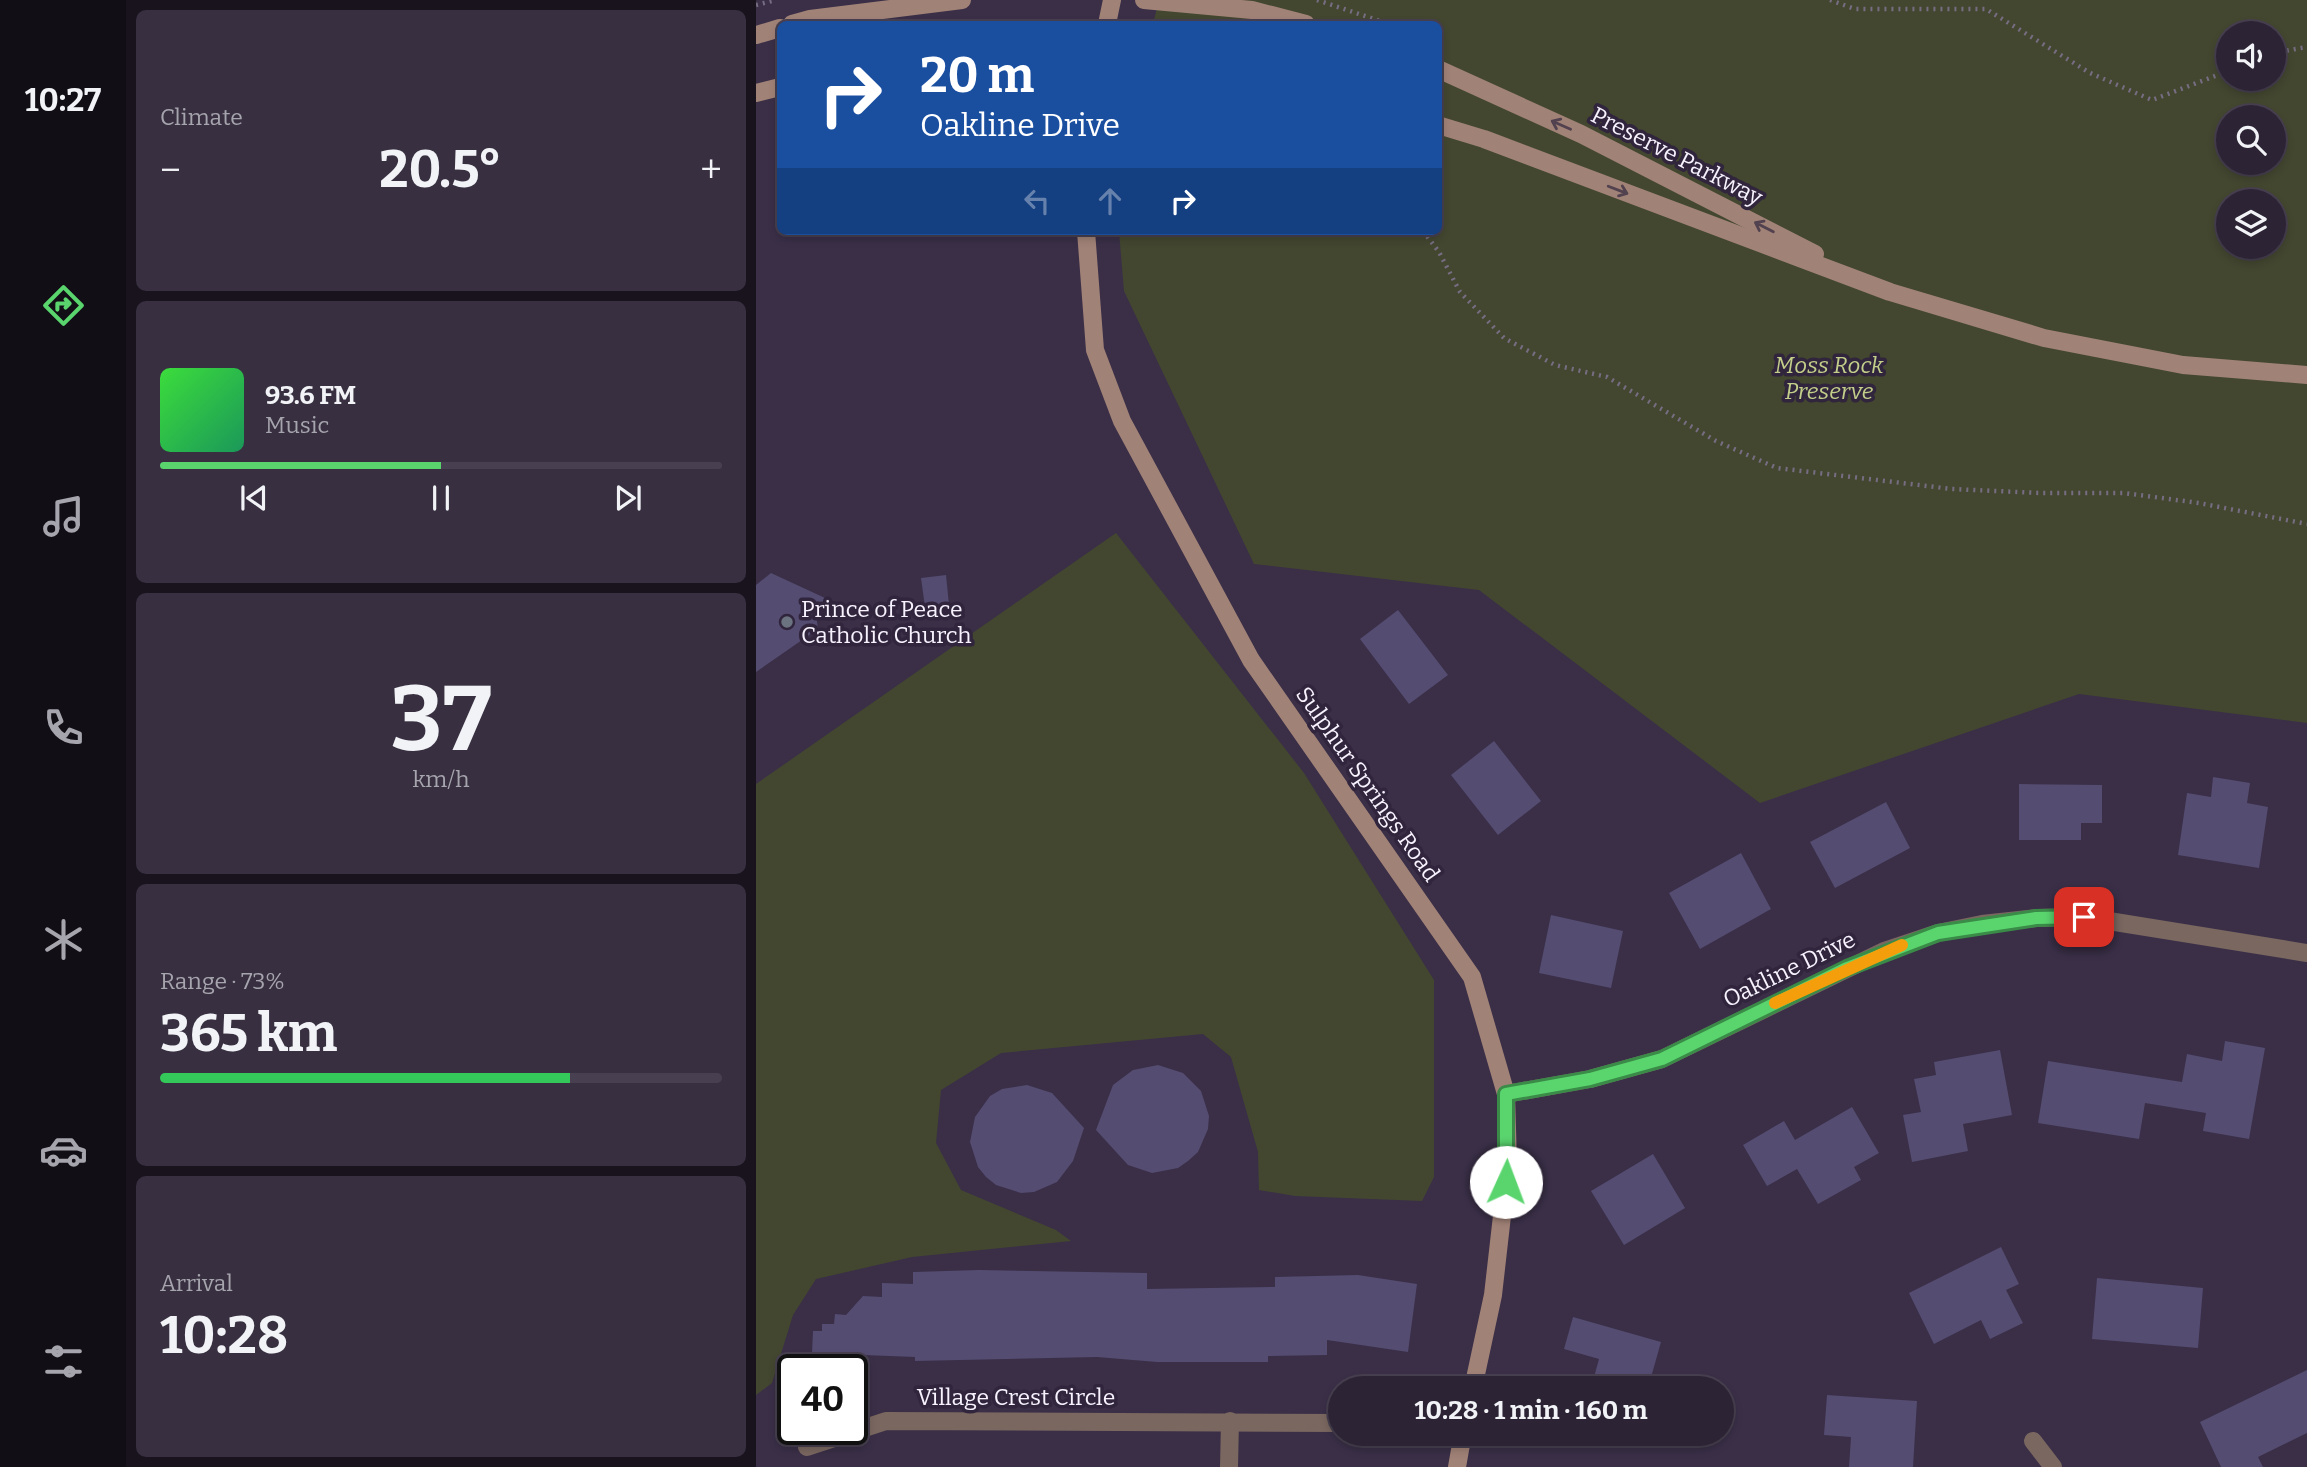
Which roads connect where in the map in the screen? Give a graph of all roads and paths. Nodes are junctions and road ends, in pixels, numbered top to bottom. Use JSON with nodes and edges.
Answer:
{"nodes":[{"id":1,"x":776,"y":0,"type":"edge"},
{"id":2,"x":962,"y":0,"type":"edge"},
{"id":3,"x":1112,"y":0,"type":"edge"},
{"id":4,"x":1144,"y":0,"type":"edge"},
{"id":5,"x":1317,"y":0,"type":"edge"},
{"id":6,"x":1830,"y":0,"type":"edge"},
{"id":7,"x":756,"y":5,"type":"edge"},
{"id":8,"x":803,"y":21,"type":"edge"},
{"id":9,"x":1108,"y":21,"type":"edge"},
{"id":10,"x":1294,"y":21,"type":"edge"},
{"id":11,"x":1379,"y":21,"type":"edge"},
{"id":12,"x":777,"y":29,"type":"edge"},
{"id":13,"x":756,"y":35,"type":"edge"},
{"id":14,"x":2307,"y":47,"type":"edge"},
{"id":15,"x":2286,"y":51,"type":"edge"},
{"id":16,"x":1442,"y":71,"type":"edge"},
{"id":17,"x":2216,"y":76,"type":"edge"},
{"id":18,"x":777,"y":88,"type":"edge"},
{"id":19,"x":756,"y":93,"type":"edge"},
{"id":20,"x":1442,"y":126,"type":"edge"},
{"id":21,"x":1086,"y":235,"type":"edge"},
{"id":22,"x":1426,"y":235,"type":"edge"},
{"id":23,"x":1889,"y":292,"type":"junction"},
{"id":24,"x":2307,"y":375,"type":"edge"},
{"id":25,"x":2307,"y":524,"type":"edge"},
{"id":26,"x":2307,"y":953,"type":"edge"},
{"id":27,"x":1506,"y":1094,"type":"junction"},
{"id":28,"x":1476,"y":1376,"type":"edge"},
{"id":29,"x":1230,"y":1421,"type":"junction"},
{"id":30,"x":1328,"y":1423,"type":"edge"},
{"id":31,"x":2033,"y":1441,"type":"dead end"},
{"id":32,"x":1461,"y":1446,"type":"edge"},
{"id":33,"x":807,"y":1447,"type":"dead end"},
{"id":34,"x":1229,"y":1467,"type":"edge"},
{"id":35,"x":1457,"y":1467,"type":"edge"},
{"id":36,"x":2053,"y":1467,"type":"edge"}],
"edges":[{"from":1,"to":7,"type":"path"},
{"from":2,"to":8,"type":"street"},
{"from":3,"to":9,"type":"street"},
{"from":4,"to":10,"type":"street"},
{"from":5,"to":11,"type":"path"},
{"from":6,"to":17,"type":"path"},
{"from":12,"to":13,"type":"street"},
{"from":14,"to":15,"type":"path"},
{"from":23,"to":16,"type":"street","name":"Preserve Parkway","one_way":true},
{"from":18,"to":19,"type":"street"},
{"from":20,"to":23,"type":"street","name":"Preserve Parkway","one_way":true},
{"from":21,"to":27,"type":"street","name":"Sulphur Springs Road"},
{"from":22,"to":25,"type":"path"},
{"from":23,"to":24,"type":"street","name":"Preserve Parkway"},
{"from":26,"to":27,"type":"street","name":"Oakline Drive"},
{"from":27,"to":28,"type":"street","name":"Sulphur Springs Road"},
{"from":29,"to":30,"type":"street","name":"Village Crest Circle"},
{"from":29,"to":33,"type":"street","name":"Village Crest Circle"},
{"from":29,"to":34,"type":"street"},
{"from":31,"to":36,"type":"street"},
{"from":32,"to":35,"type":"street"}]}
